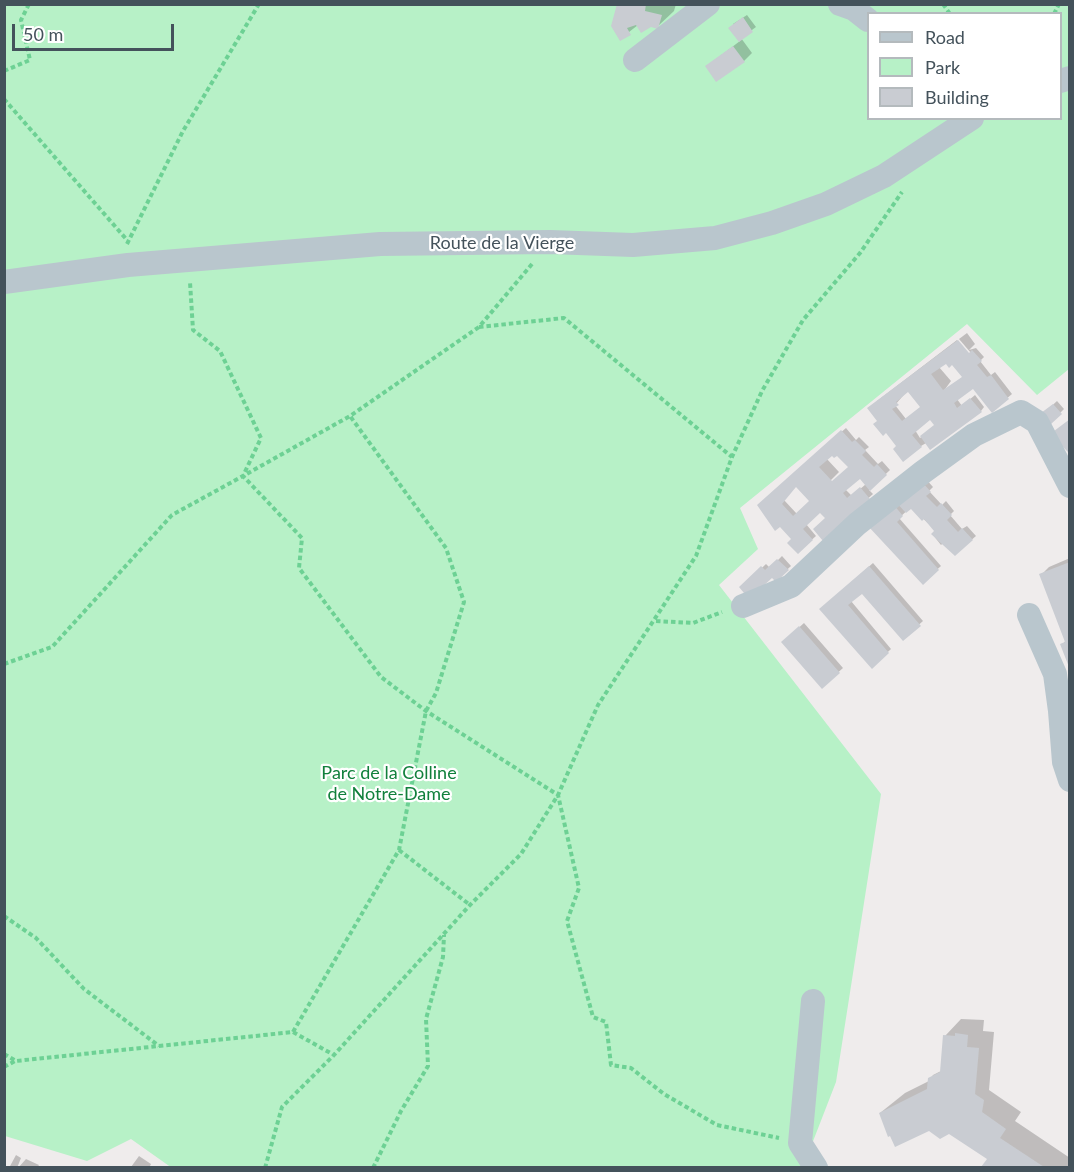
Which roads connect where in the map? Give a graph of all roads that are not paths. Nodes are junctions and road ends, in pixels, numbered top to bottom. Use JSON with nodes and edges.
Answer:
{"nodes":[{"id":1,"x":708,"y":4,"type":"edge"},
{"id":2,"x":840,"y":4,"type":"edge"},
{"id":3,"x":867,"y":19,"type":"edge"},
{"id":4,"x":635,"y":60,"type":"dead end"},
{"id":5,"x":969,"y":120,"type":"edge"},
{"id":6,"x":4,"y":282,"type":"edge"},
{"id":7,"x":1070,"y":486,"type":"edge"},
{"id":8,"x":743,"y":606,"type":"road end"},
{"id":9,"x":1029,"y":615,"type":"dead end"},
{"id":10,"x":1065,"y":707,"type":"edge"},
{"id":11,"x":1070,"y":780,"type":"edge"},
{"id":12,"x":813,"y":1001,"type":"dead end"},
{"id":13,"x":816,"y":1167,"type":"edge"}],
"edges":[{"from":1,"to":4,"type":"street"},
{"from":2,"to":3,"type":"street"},
{"from":5,"to":6,"type":"street","name":"Route de la Vierge"},
{"from":7,"to":8,"type":"street"},
{"from":9,"to":10,"type":"street"},
{"from":10,"to":11,"type":"street"},
{"from":12,"to":13,"type":"street"}]}
